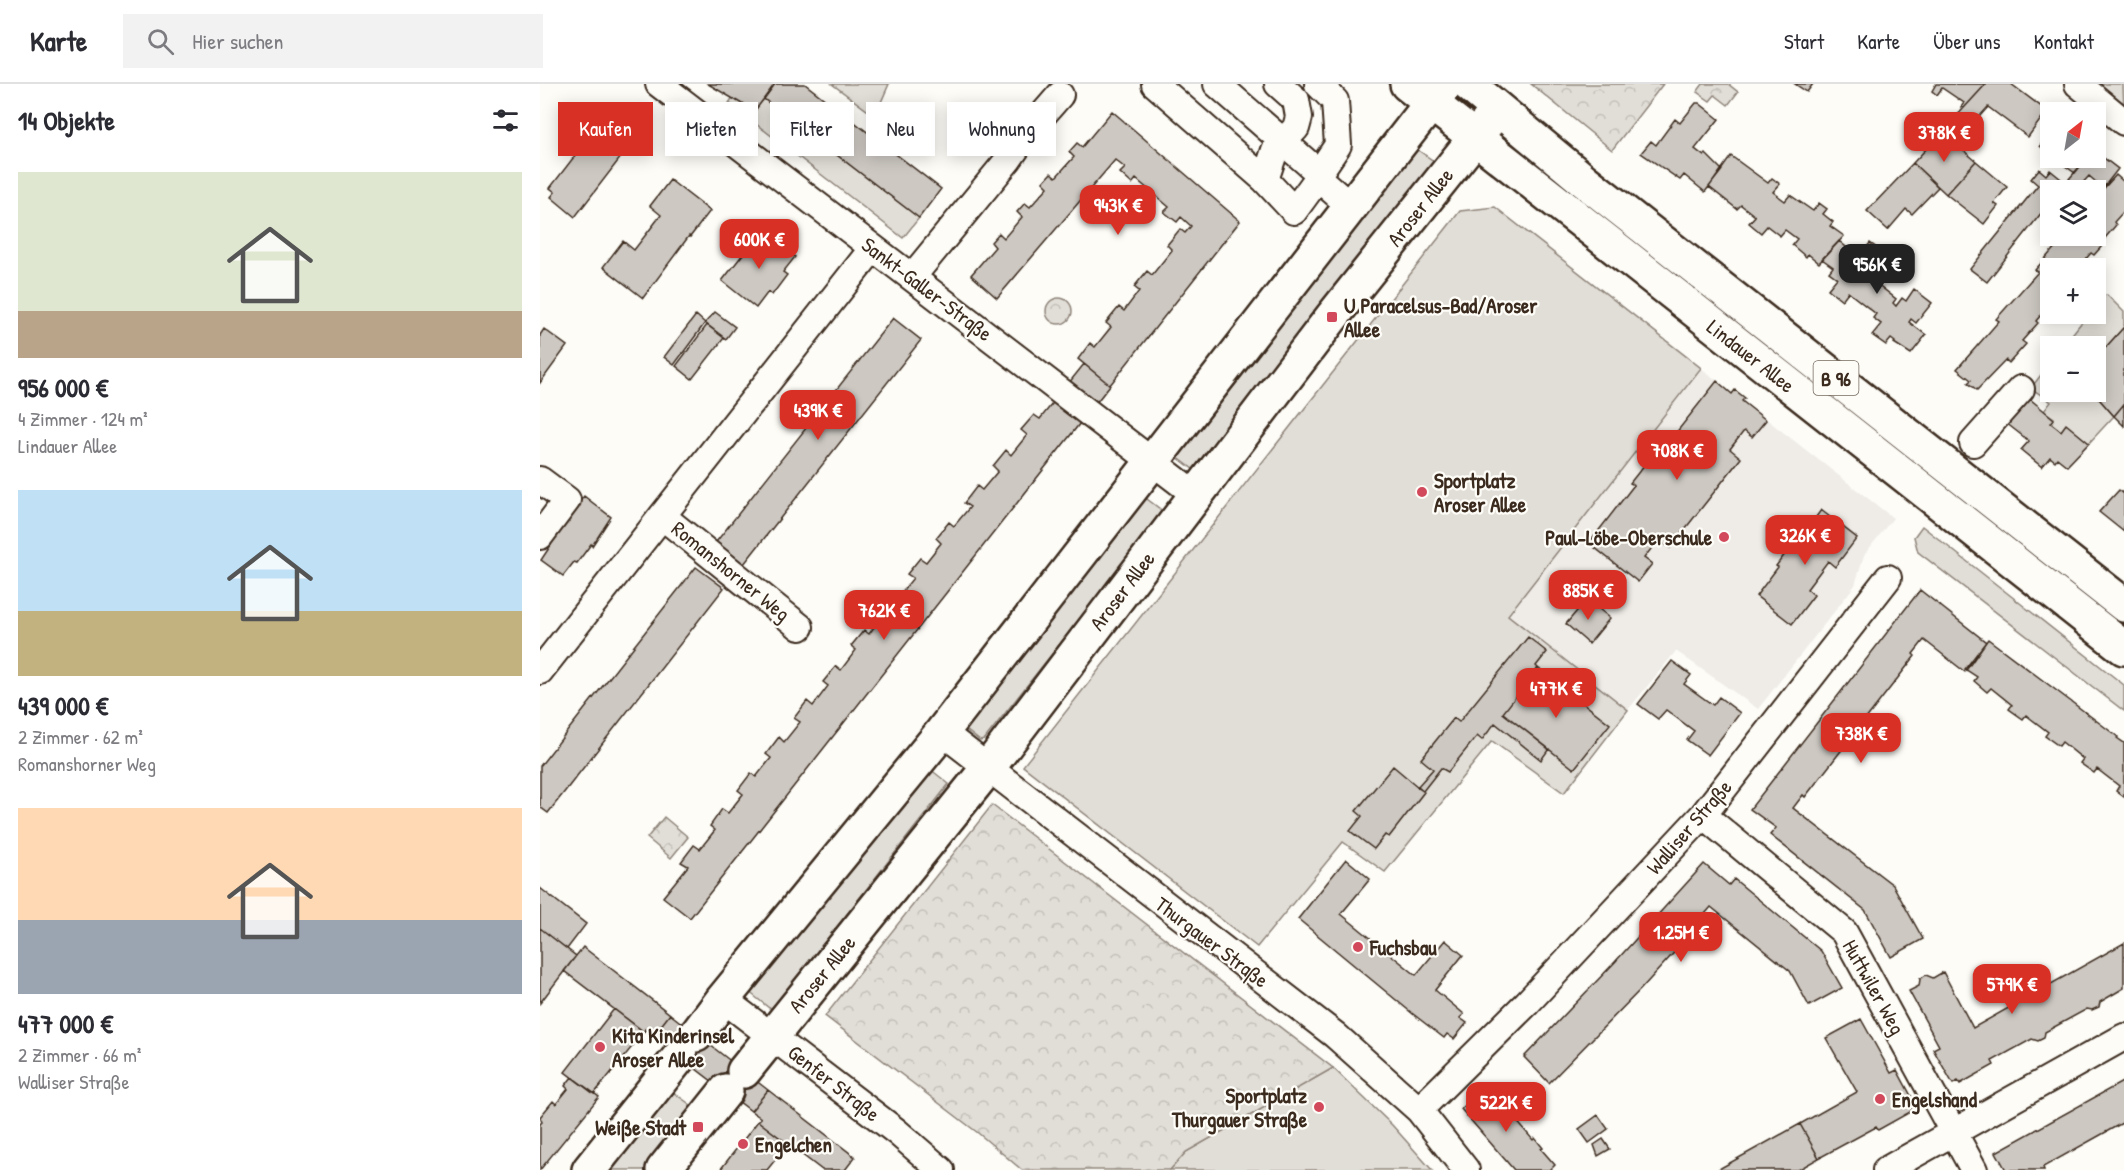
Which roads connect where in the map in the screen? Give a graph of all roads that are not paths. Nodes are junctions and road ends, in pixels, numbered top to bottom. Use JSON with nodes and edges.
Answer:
{"nodes":[{"id":1,"x":659,"y":84,"type":"edge"},
{"id":2,"x":1155,"y":84,"type":"edge"},
{"id":3,"x":1200,"y":84,"type":"edge"},
{"id":4,"x":1217,"y":84,"type":"edge"},
{"id":5,"x":1266,"y":84,"type":"edge"},
{"id":6,"x":1278,"y":84,"type":"edge"},
{"id":7,"x":1318,"y":84,"type":"edge"},
{"id":8,"x":1468,"y":84,"type":"edge"},
{"id":9,"x":2078,"y":84,"type":"edge"},
{"id":10,"x":1428,"y":90,"type":"edge"},
{"id":11,"x":1060,"y":95,"type":"dead end"},
{"id":12,"x":1245,"y":107,"type":"junction"},
{"id":13,"x":1498,"y":109,"type":"junction"},
{"id":14,"x":2124,"y":122,"type":"edge"},
{"id":15,"x":1474,"y":138,"type":"junction"},
{"id":16,"x":1279,"y":146,"type":"junction"},
{"id":17,"x":1316,"y":178,"type":"junction"},
{"id":18,"x":1264,"y":180,"type":"junction"},
{"id":19,"x":1350,"y":206,"type":"junction"},
{"id":20,"x":873,"y":248,"type":"junction"},
{"id":21,"x":912,"y":277,"type":"junction"},
{"id":22,"x":2021,"y":389,"type":"dead end"},
{"id":23,"x":1973,"y":443,"type":"dead end"},
{"id":24,"x":1151,"y":461,"type":"junction"},
{"id":25,"x":540,"y":480,"type":"edge"},
{"id":26,"x":1196,"y":495,"type":"junction"},
{"id":27,"x":662,"y":516,"type":"junction"},
{"id":28,"x":540,"y":536,"type":"edge"},
{"id":29,"x":1888,"y":578,"type":"dead end"},
{"id":30,"x":2124,"y":605,"type":"edge"},
{"id":31,"x":800,"y":627,"type":"dead end"},
{"id":32,"x":2124,"y":648,"type":"edge"},
{"id":33,"x":540,"y":671,"type":"edge"},
{"id":34,"x":942,"y":732,"type":"junction"},
{"id":35,"x":988,"y":768,"type":"junction"},
{"id":36,"x":1703,"y":815,"type":"junction"},
{"id":37,"x":723,"y":999,"type":"junction"},
{"id":38,"x":773,"y":1035,"type":"junction"},
{"id":39,"x":2124,"y":1037,"type":"edge"},
{"id":40,"x":1419,"y":1110,"type":"junction"},
{"id":41,"x":1954,"y":1132,"type":"junction"},
{"id":42,"x":589,"y":1170,"type":"edge"},
{"id":43,"x":663,"y":1170,"type":"edge"},
{"id":44,"x":941,"y":1170,"type":"edge"},
{"id":45,"x":1466,"y":1170,"type":"edge"},
{"id":46,"x":1886,"y":1170,"type":"edge"},
{"id":47,"x":1974,"y":1170,"type":"edge"}],
"edges":[{"from":1,"to":20,"type":"street","name":"Sankt-Galler-Straße"},
{"from":2,"to":18,"type":"street"},
{"from":3,"to":16,"type":"street"},
{"from":4,"to":12,"type":"street"},
{"from":5,"to":12,"type":"street"},
{"from":6,"to":16,"type":"street"},
{"from":7,"to":17,"type":"street"},
{"from":8,"to":13,"type":"main road","name":"Lindauer Allee","number":"B 96"},
{"from":9,"to":14,"type":"street"},
{"from":10,"to":15,"type":"main road","name":"Lindauer Allee","number":"B 96"},
{"from":10,"to":19,"type":"main road"},
{"from":11,"to":21,"type":"street"},
{"from":12,"to":16,"type":"street"},
{"from":13,"to":15,"type":"main road","name":"Aroser Allee"},
{"from":13,"to":30,"type":"main road","name":"Lindauer Allee","number":"B 96"},
{"from":15,"to":26,"type":"main road","name":"Aroser Allee"},
{"from":15,"to":32,"type":"main road","name":"Lindauer Allee","number":"B 96"},
{"from":16,"to":17,"type":"street"},
{"from":16,"to":18,"type":"street"},
{"from":17,"to":18,"type":"street"},
{"from":17,"to":19,"type":"street"},
{"from":19,"to":24,"type":"main road"},
{"from":20,"to":21,"type":"street","name":"Sankt-Galler-Straße"},
{"from":20,"to":27,"type":"street","name":"Romanshorner Weg"},
{"from":21,"to":24,"type":"street","name":"Sankt-Galler-Straße"},
{"from":22,"to":23,"type":"street"},
{"from":24,"to":26,"type":"street","name":"Sankt-Galler-Straße"},
{"from":24,"to":34,"type":"main road"},
{"from":25,"to":28,"type":"street"},
{"from":26,"to":35,"type":"main road","name":"Aroser Allee"},
{"from":27,"to":31,"type":"street","name":"Romanshorner Weg"},
{"from":27,"to":33,"type":"street","name":"Romanshorner Weg"},
{"from":29,"to":36,"type":"street","name":"Walliser Straße"},
{"from":34,"to":35,"type":"street","name":"Thurgauer Straße"},
{"from":34,"to":37,"type":"main road"},
{"from":35,"to":38,"type":"main road","name":"Aroser Allee"},
{"from":35,"to":40,"type":"street","name":"Thurgauer Straße"},
{"from":36,"to":40,"type":"street","name":"Walliser Straße"},
{"from":36,"to":41,"type":"street","name":"Huttwiler Weg"},
{"from":37,"to":38,"type":"street","name":"Genfer Straße"},
{"from":37,"to":42,"type":"main road"},
{"from":38,"to":43,"type":"main road","name":"Aroser Allee"},
{"from":38,"to":44,"type":"street","name":"Genfer Straße"},
{"from":39,"to":41,"type":"street"},
{"from":40,"to":45,"type":"street","name":"Thurgauer Straße"},
{"from":41,"to":46,"type":"street"},
{"from":41,"to":47,"type":"street","name":"Huttwiler Weg"}]}
